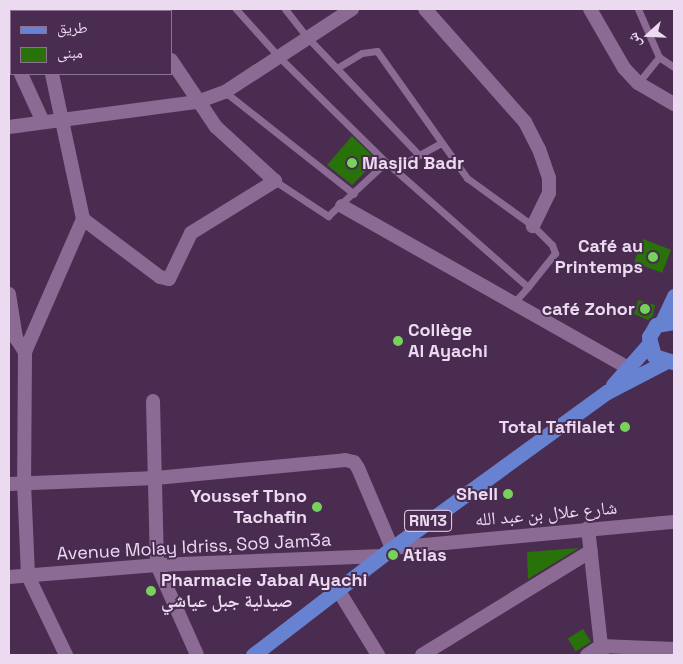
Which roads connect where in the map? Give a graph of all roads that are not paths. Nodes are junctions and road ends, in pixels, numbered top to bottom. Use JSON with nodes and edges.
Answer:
{"nodes":[{"id":1,"x":236,"y":9,"type":"edge"},
{"id":2,"x":285,"y":9,"type":"edge"},
{"id":3,"x":426,"y":9,"type":"edge"},
{"id":4,"x":590,"y":9,"type":"edge"},
{"id":5,"x":638,"y":9,"type":"edge"},
{"id":6,"x":348,"y":10,"type":"edge"},
{"id":7,"x":308,"y":38,"type":"junction"},
{"id":8,"x":659,"y":57,"type":"junction"},
{"id":9,"x":279,"y":58,"type":"junction"},
{"id":10,"x":172,"y":62,"type":"edge"},
{"id":11,"x":674,"y":67,"type":"edge"},
{"id":12,"x":337,"y":68,"type":"junction"},
{"id":13,"x":21,"y":75,"type":"edge"},
{"id":14,"x":52,"y":75,"type":"edge"},
{"id":15,"x":638,"y":83,"type":"junction"},
{"id":16,"x":225,"y":92,"type":"junction"},
{"id":17,"x":198,"y":102,"type":"junction"},
{"id":18,"x":674,"y":104,"type":"edge"},
{"id":19,"x":64,"y":119,"type":"junction"},
{"id":20,"x":43,"y":122,"type":"junction"},
{"id":21,"x":9,"y":127,"type":"edge"},
{"id":22,"x":441,"y":143,"type":"junction"},
{"id":23,"x":419,"y":155,"type":"junction"},
{"id":24,"x":386,"y":162,"type":"junction"},
{"id":25,"x":394,"y":169,"type":"junction"},
{"id":26,"x":275,"y":181,"type":"junction"},
{"id":27,"x":354,"y":194,"type":"junction"},
{"id":28,"x":342,"y":206,"type":"junction"},
{"id":29,"x":83,"y":219,"type":"junction"},
{"id":30,"x":533,"y":226,"type":"junction"},
{"id":31,"x":528,"y":286,"type":"junction"},
{"id":32,"x":9,"y":294,"type":"edge"},
{"id":33,"x":674,"y":296,"type":"edge"},
{"id":34,"x":512,"y":305,"type":"junction"},
{"id":35,"x":668,"y":322,"type":"edge"},
{"id":36,"x":649,"y":344,"type":"junction"},
{"id":37,"x":25,"y":352,"type":"junction"},
{"id":38,"x":670,"y":362,"type":"edge"},
{"id":39,"x":628,"y":368,"type":"junction"},
{"id":40,"x":607,"y":392,"type":"junction"},
{"id":41,"x":154,"y":401,"type":"dead end"},
{"id":42,"x":156,"y":478,"type":"junction"},
{"id":43,"x":24,"y":483,"type":"junction"},
{"id":44,"x":9,"y":484,"type":"edge"},
{"id":45,"x":674,"y":522,"type":"edge"},
{"id":46,"x":588,"y":528,"type":"junction"},
{"id":47,"x":591,"y":551,"type":"junction"},
{"id":48,"x":387,"y":552,"type":"junction"},
{"id":49,"x":157,"y":565,"type":"junction"},
{"id":50,"x":28,"y":576,"type":"junction"},
{"id":51,"x":9,"y":577,"type":"edge"},
{"id":52,"x":337,"y":588,"type":"junction"},
{"id":53,"x":674,"y":649,"type":"edge"},
{"id":54,"x":601,"y":651,"type":"edge"},
{"id":55,"x":66,"y":655,"type":"edge"},
{"id":56,"x":197,"y":655,"type":"edge"},
{"id":57,"x":252,"y":655,"type":"edge"},
{"id":58,"x":378,"y":655,"type":"edge"},
{"id":59,"x":422,"y":655,"type":"edge"},
{"id":60,"x":587,"y":655,"type":"edge"}],
"edges":[{"from":1,"to":9,"type":"lane"},
{"from":2,"to":7,"type":"lane"},
{"from":3,"to":30,"type":"street"},
{"from":4,"to":15,"type":"street"},
{"from":5,"to":8,"type":"lane"},
{"from":6,"to":7,"type":"street"},
{"from":7,"to":9,"type":"street"},
{"from":7,"to":12,"type":"lane"},
{"from":8,"to":11,"type":"lane"},
{"from":8,"to":15,"type":"lane"},
{"from":9,"to":16,"type":"street"},
{"from":9,"to":24,"type":"lane"},
{"from":10,"to":17,"type":"street"},
{"from":12,"to":22,"type":"lane"},
{"from":12,"to":23,"type":"lane"},
{"from":13,"to":20,"type":"street"},
{"from":14,"to":19,"type":"street"},
{"from":15,"to":18,"type":"street"},
{"from":16,"to":17,"type":"street"},
{"from":16,"to":27,"type":"lane"},
{"from":17,"to":19,"type":"street"},
{"from":17,"to":26,"type":"street"},
{"from":19,"to":20,"type":"street"},
{"from":19,"to":29,"type":"street"},
{"from":20,"to":21,"type":"street"},
{"from":22,"to":23,"type":"lane"},
{"from":22,"to":30,"type":"lane"},
{"from":23,"to":25,"type":"lane"},
{"from":24,"to":25,"type":"lane"},
{"from":24,"to":27,"type":"lane"},
{"from":25,"to":31,"type":"lane"},
{"from":26,"to":28,"type":"lane"},
{"from":26,"to":29,"type":"street"},
{"from":27,"to":28,"type":"lane"},
{"from":28,"to":34,"type":"street"},
{"from":29,"to":37,"type":"street"},
{"from":30,"to":31,"type":"lane"},
{"from":31,"to":34,"type":"lane"},
{"from":32,"to":37,"type":"street"},
{"from":33,"to":35,"type":"main road","number":"RN13"},
{"from":34,"to":39,"type":"street"},
{"from":35,"to":36,"type":"main road","number":"RN13"},
{"from":36,"to":38,"type":"main road","number":"RN13"},
{"from":36,"to":39,"type":"main road","number":"RN13"},
{"from":37,"to":43,"type":"street"},
{"from":38,"to":40,"type":"main road","number":"RN13"},
{"from":39,"to":40,"type":"main road","number":"RN13"},
{"from":40,"to":48,"type":"main road","number":"RN13"},
{"from":41,"to":42,"type":"street"},
{"from":42,"to":43,"type":"street"},
{"from":42,"to":48,"type":"street"},
{"from":42,"to":49,"type":"street"},
{"from":43,"to":44,"type":"street"},
{"from":43,"to":50,"type":"street"},
{"from":45,"to":46,"type":"street","name":"شارع علال بن عبد الله"},
{"from":46,"to":47,"type":"street"},
{"from":46,"to":48,"type":"street","name":"شارع علال بن عبد الله"},
{"from":47,"to":54,"type":"street"},
{"from":47,"to":59,"type":"street"},
{"from":48,"to":49,"type":"street","name":"Avenue Molay Idriss, So9 Jam3a"},
{"from":48,"to":52,"type":"main road","number":"RN13"},
{"from":49,"to":50,"type":"street","name":"Avenue Molay Idriss, So9 Jam3a"},
{"from":49,"to":56,"type":"street"},
{"from":50,"to":51,"type":"street","name":"Avenue Molay Idriss, So9 Jam3a"},
{"from":50,"to":55,"type":"street"},
{"from":52,"to":57,"type":"main road","number":"RN13"},
{"from":52,"to":58,"type":"street"},
{"from":53,"to":54,"type":"street"},
{"from":54,"to":60,"type":"street"}]}
